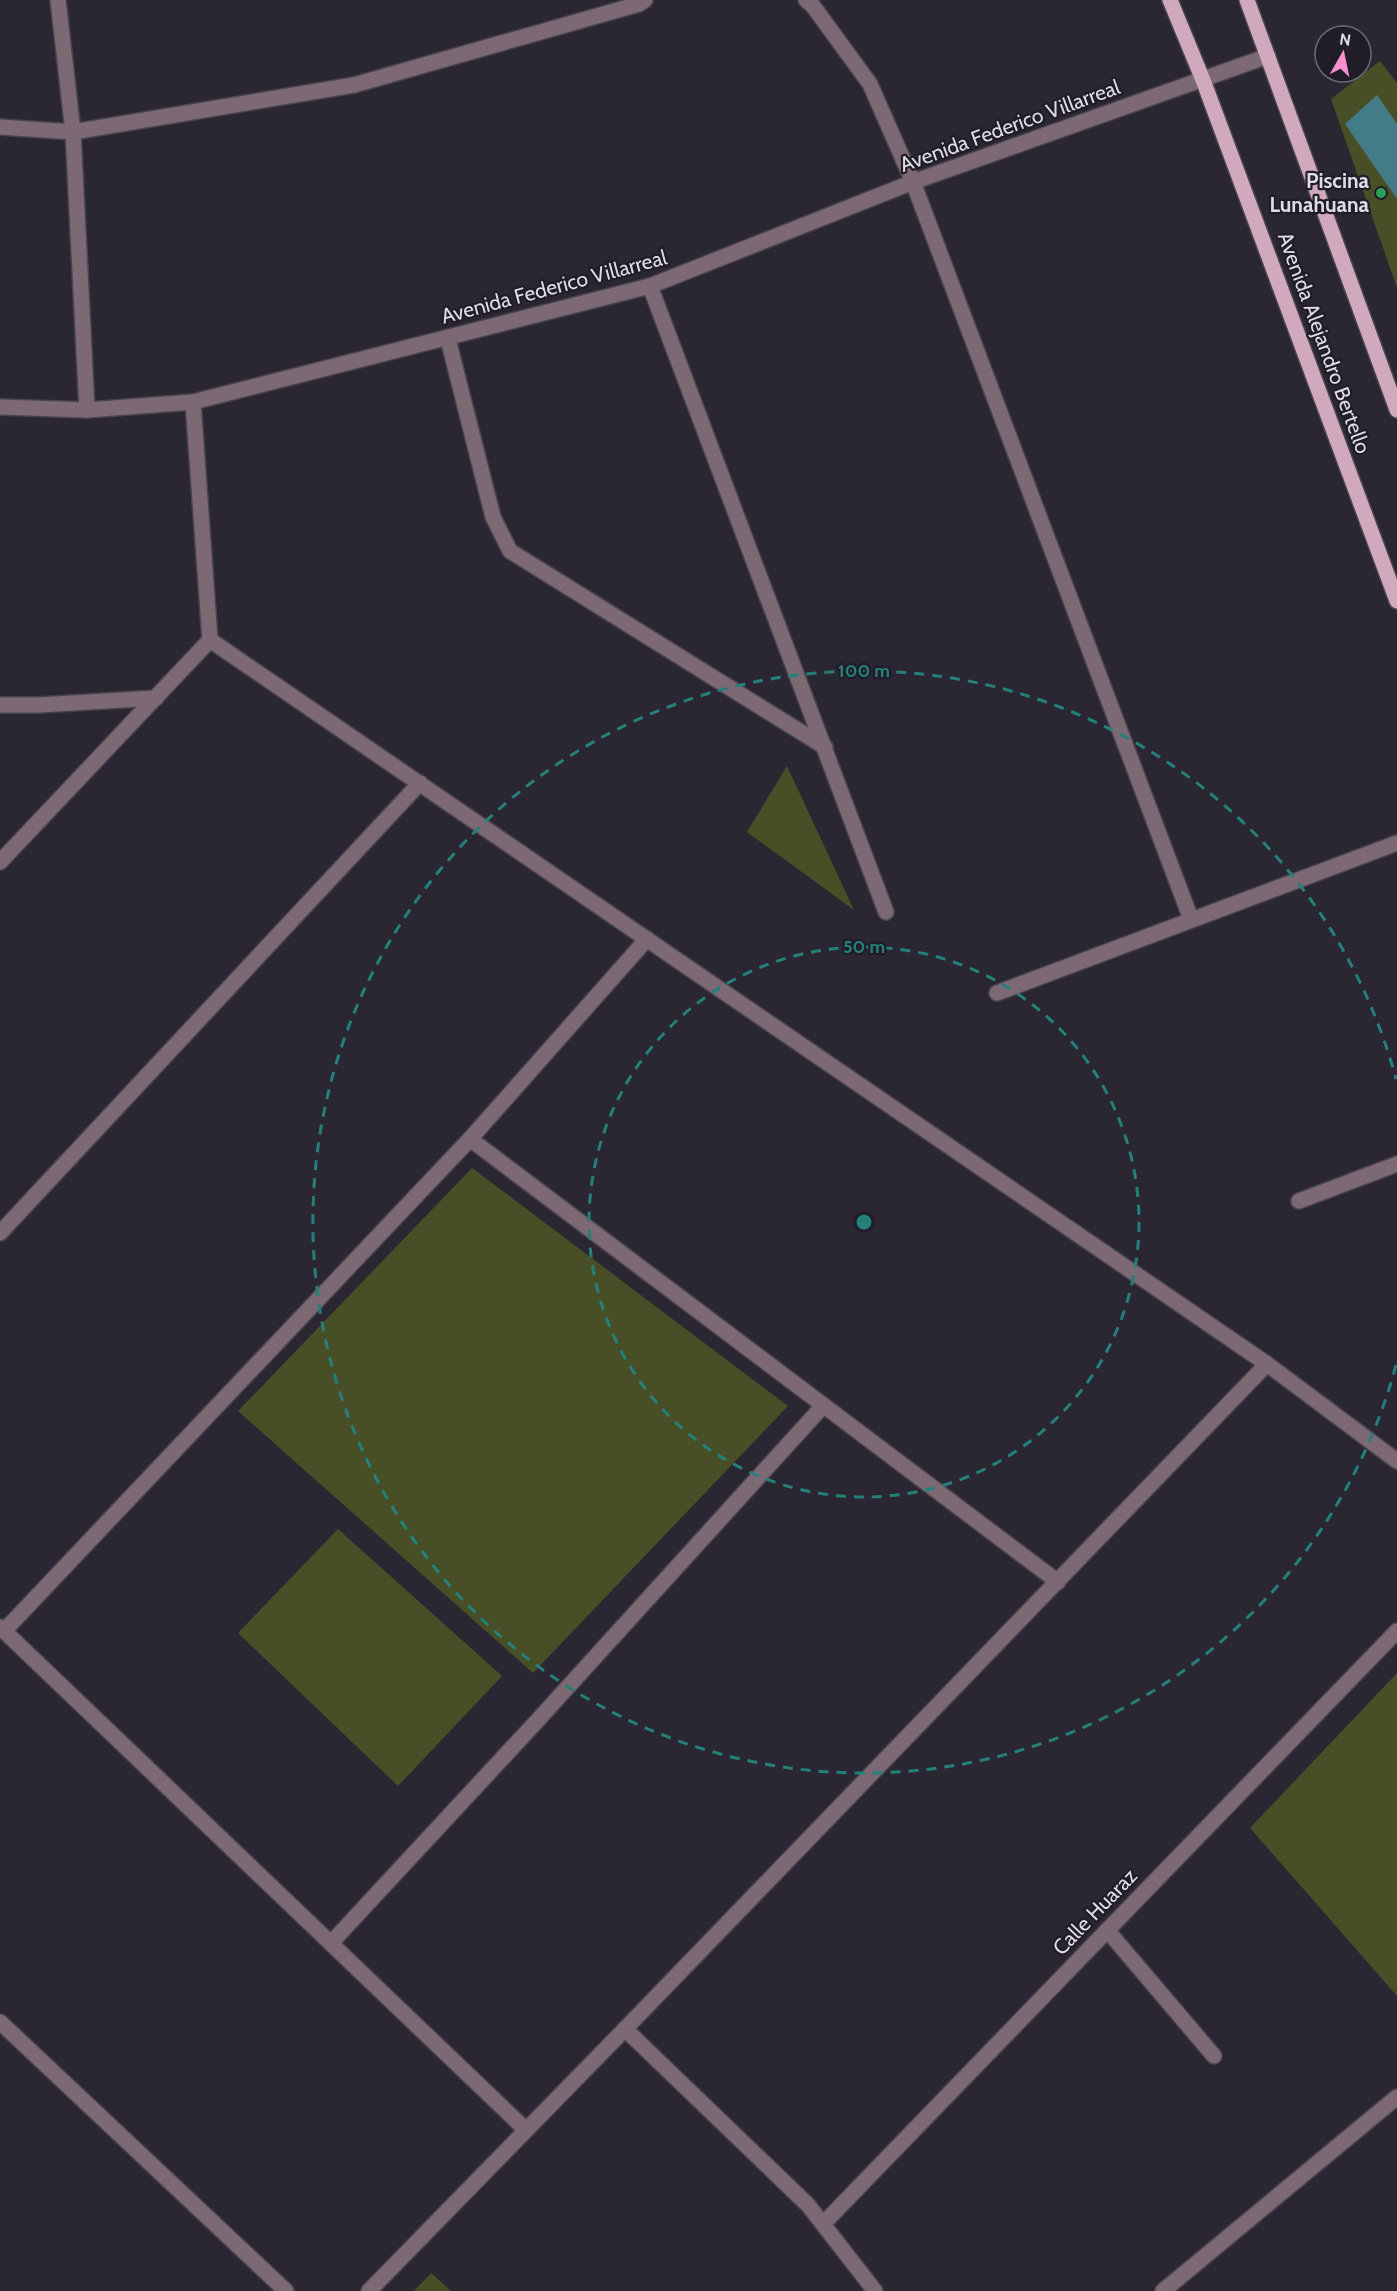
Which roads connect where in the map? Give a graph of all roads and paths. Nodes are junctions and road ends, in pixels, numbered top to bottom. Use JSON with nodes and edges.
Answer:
{"nodes":[{"id":1,"x":58,"y":0,"type":"edge"},
{"id":2,"x":645,"y":0,"type":"edge"},
{"id":3,"x":806,"y":0,"type":"edge"},
{"id":4,"x":1170,"y":0,"type":"edge"},
{"id":5,"x":1247,"y":0,"type":"edge"},
{"id":6,"x":1268,"y":56,"type":"junction"},
{"id":7,"x":1203,"y":80,"type":"junction"},
{"id":8,"x":0,"y":127,"type":"edge"},
{"id":9,"x":73,"y":132,"type":"junction"},
{"id":10,"x":913,"y":182,"type":"junction"},
{"id":11,"x":650,"y":286,"type":"junction"},
{"id":12,"x":448,"y":339,"type":"junction"},
{"id":13,"x":193,"y":402,"type":"junction"},
{"id":14,"x":0,"y":407,"type":"edge"},
{"id":15,"x":87,"y":410,"type":"junction"},
{"id":16,"x":1397,"y":410,"type":"edge"},
{"id":17,"x":1397,"y":601,"type":"edge"},
{"id":18,"x":210,"y":640,"type":"junction"},
{"id":19,"x":156,"y":698,"type":"junction"},
{"id":20,"x":0,"y":705,"type":"edge"},
{"id":21,"x":825,"y":747,"type":"junction"},
{"id":22,"x":420,"y":783,"type":"junction"},
{"id":23,"x":1397,"y":843,"type":"edge"},
{"id":24,"x":0,"y":862,"type":"edge"},
{"id":25,"x":886,"y":912,"type":"dead end"},
{"id":26,"x":1191,"y":919,"type":"junction"},
{"id":27,"x":648,"y":939,"type":"junction"},
{"id":28,"x":997,"y":993,"type":"dead end"},
{"id":29,"x":470,"y":1139,"type":"junction"},
{"id":30,"x":1397,"y":1164,"type":"edge"},
{"id":31,"x":1299,"y":1201,"type":"dead end"},
{"id":32,"x":0,"y":1233,"type":"edge"},
{"id":33,"x":1267,"y":1364,"type":"junction"},
{"id":34,"x":823,"y":1406,"type":"junction"},
{"id":35,"x":1397,"y":1461,"type":"edge"},
{"id":36,"x":1058,"y":1582,"type":"junction"},
{"id":37,"x":2,"y":1629,"type":"edge"},
{"id":38,"x":1397,"y":1631,"type":"edge"},
{"id":39,"x":1107,"y":1930,"type":"junction"},
{"id":40,"x":331,"y":1944,"type":"junction"},
{"id":41,"x":0,"y":2022,"type":"edge"},
{"id":42,"x":626,"y":2029,"type":"junction"},
{"id":43,"x":1214,"y":2056,"type":"dead end"},
{"id":44,"x":1397,"y":2097,"type":"edge"},
{"id":45,"x":526,"y":2130,"type":"junction"},
{"id":46,"x":824,"y":2223,"type":"junction"},
{"id":47,"x":286,"y":2291,"type":"edge"},
{"id":48,"x":369,"y":2291,"type":"edge"},
{"id":49,"x":875,"y":2291,"type":"edge"},
{"id":50,"x":1163,"y":2291,"type":"edge"}],
"edges":[{"from":1,"to":9,"type":"street"},
{"from":2,"to":9,"type":"street"},
{"from":3,"to":10,"type":"street"},
{"from":4,"to":7,"type":"main road","name":"Avenida Alejandro Bertello"},
{"from":5,"to":6,"type":"main road"},
{"from":6,"to":7,"type":"street","name":"Avenida Federico Villarreal"},
{"from":6,"to":16,"type":"main road"},
{"from":7,"to":10,"type":"street","name":"Avenida Federico Villarreal"},
{"from":7,"to":17,"type":"main road","name":"Avenida Alejandro Bertello"},
{"from":8,"to":9,"type":"street"},
{"from":9,"to":15,"type":"street"},
{"from":10,"to":11,"type":"street","name":"Avenida Federico Villarreal"},
{"from":10,"to":26,"type":"street"},
{"from":11,"to":12,"type":"street","name":"Avenida Federico Villarreal"},
{"from":11,"to":21,"type":"street"},
{"from":12,"to":13,"type":"street","name":"Avenida Federico Villarreal"},
{"from":12,"to":21,"type":"street"},
{"from":13,"to":15,"type":"street","name":"Avenida Federico Villarreal"},
{"from":13,"to":18,"type":"street"},
{"from":14,"to":15,"type":"street","name":"Avenida Federico Villarreal"},
{"from":18,"to":19,"type":"street"},
{"from":18,"to":22,"type":"street"},
{"from":19,"to":20,"type":"street"},
{"from":19,"to":24,"type":"street"},
{"from":21,"to":25,"type":"street"},
{"from":22,"to":27,"type":"street"},
{"from":22,"to":32,"type":"street"},
{"from":23,"to":26,"type":"street"},
{"from":26,"to":28,"type":"street"},
{"from":27,"to":29,"type":"street"},
{"from":27,"to":33,"type":"street"},
{"from":29,"to":34,"type":"street"},
{"from":29,"to":37,"type":"street"},
{"from":30,"to":31,"type":"street"},
{"from":33,"to":35,"type":"street"},
{"from":33,"to":36,"type":"street"},
{"from":34,"to":36,"type":"street"},
{"from":34,"to":40,"type":"street"},
{"from":36,"to":42,"type":"street"},
{"from":37,"to":40,"type":"street"},
{"from":38,"to":39,"type":"street","name":"Calle Huaraz"},
{"from":39,"to":43,"type":"street"},
{"from":39,"to":46,"type":"street","name":"Calle Huaraz"},
{"from":40,"to":45,"type":"street"},
{"from":41,"to":47,"type":"street"},
{"from":42,"to":45,"type":"street"},
{"from":42,"to":46,"type":"street"},
{"from":44,"to":50,"type":"street"},
{"from":45,"to":48,"type":"street"},
{"from":46,"to":49,"type":"street"}]}
